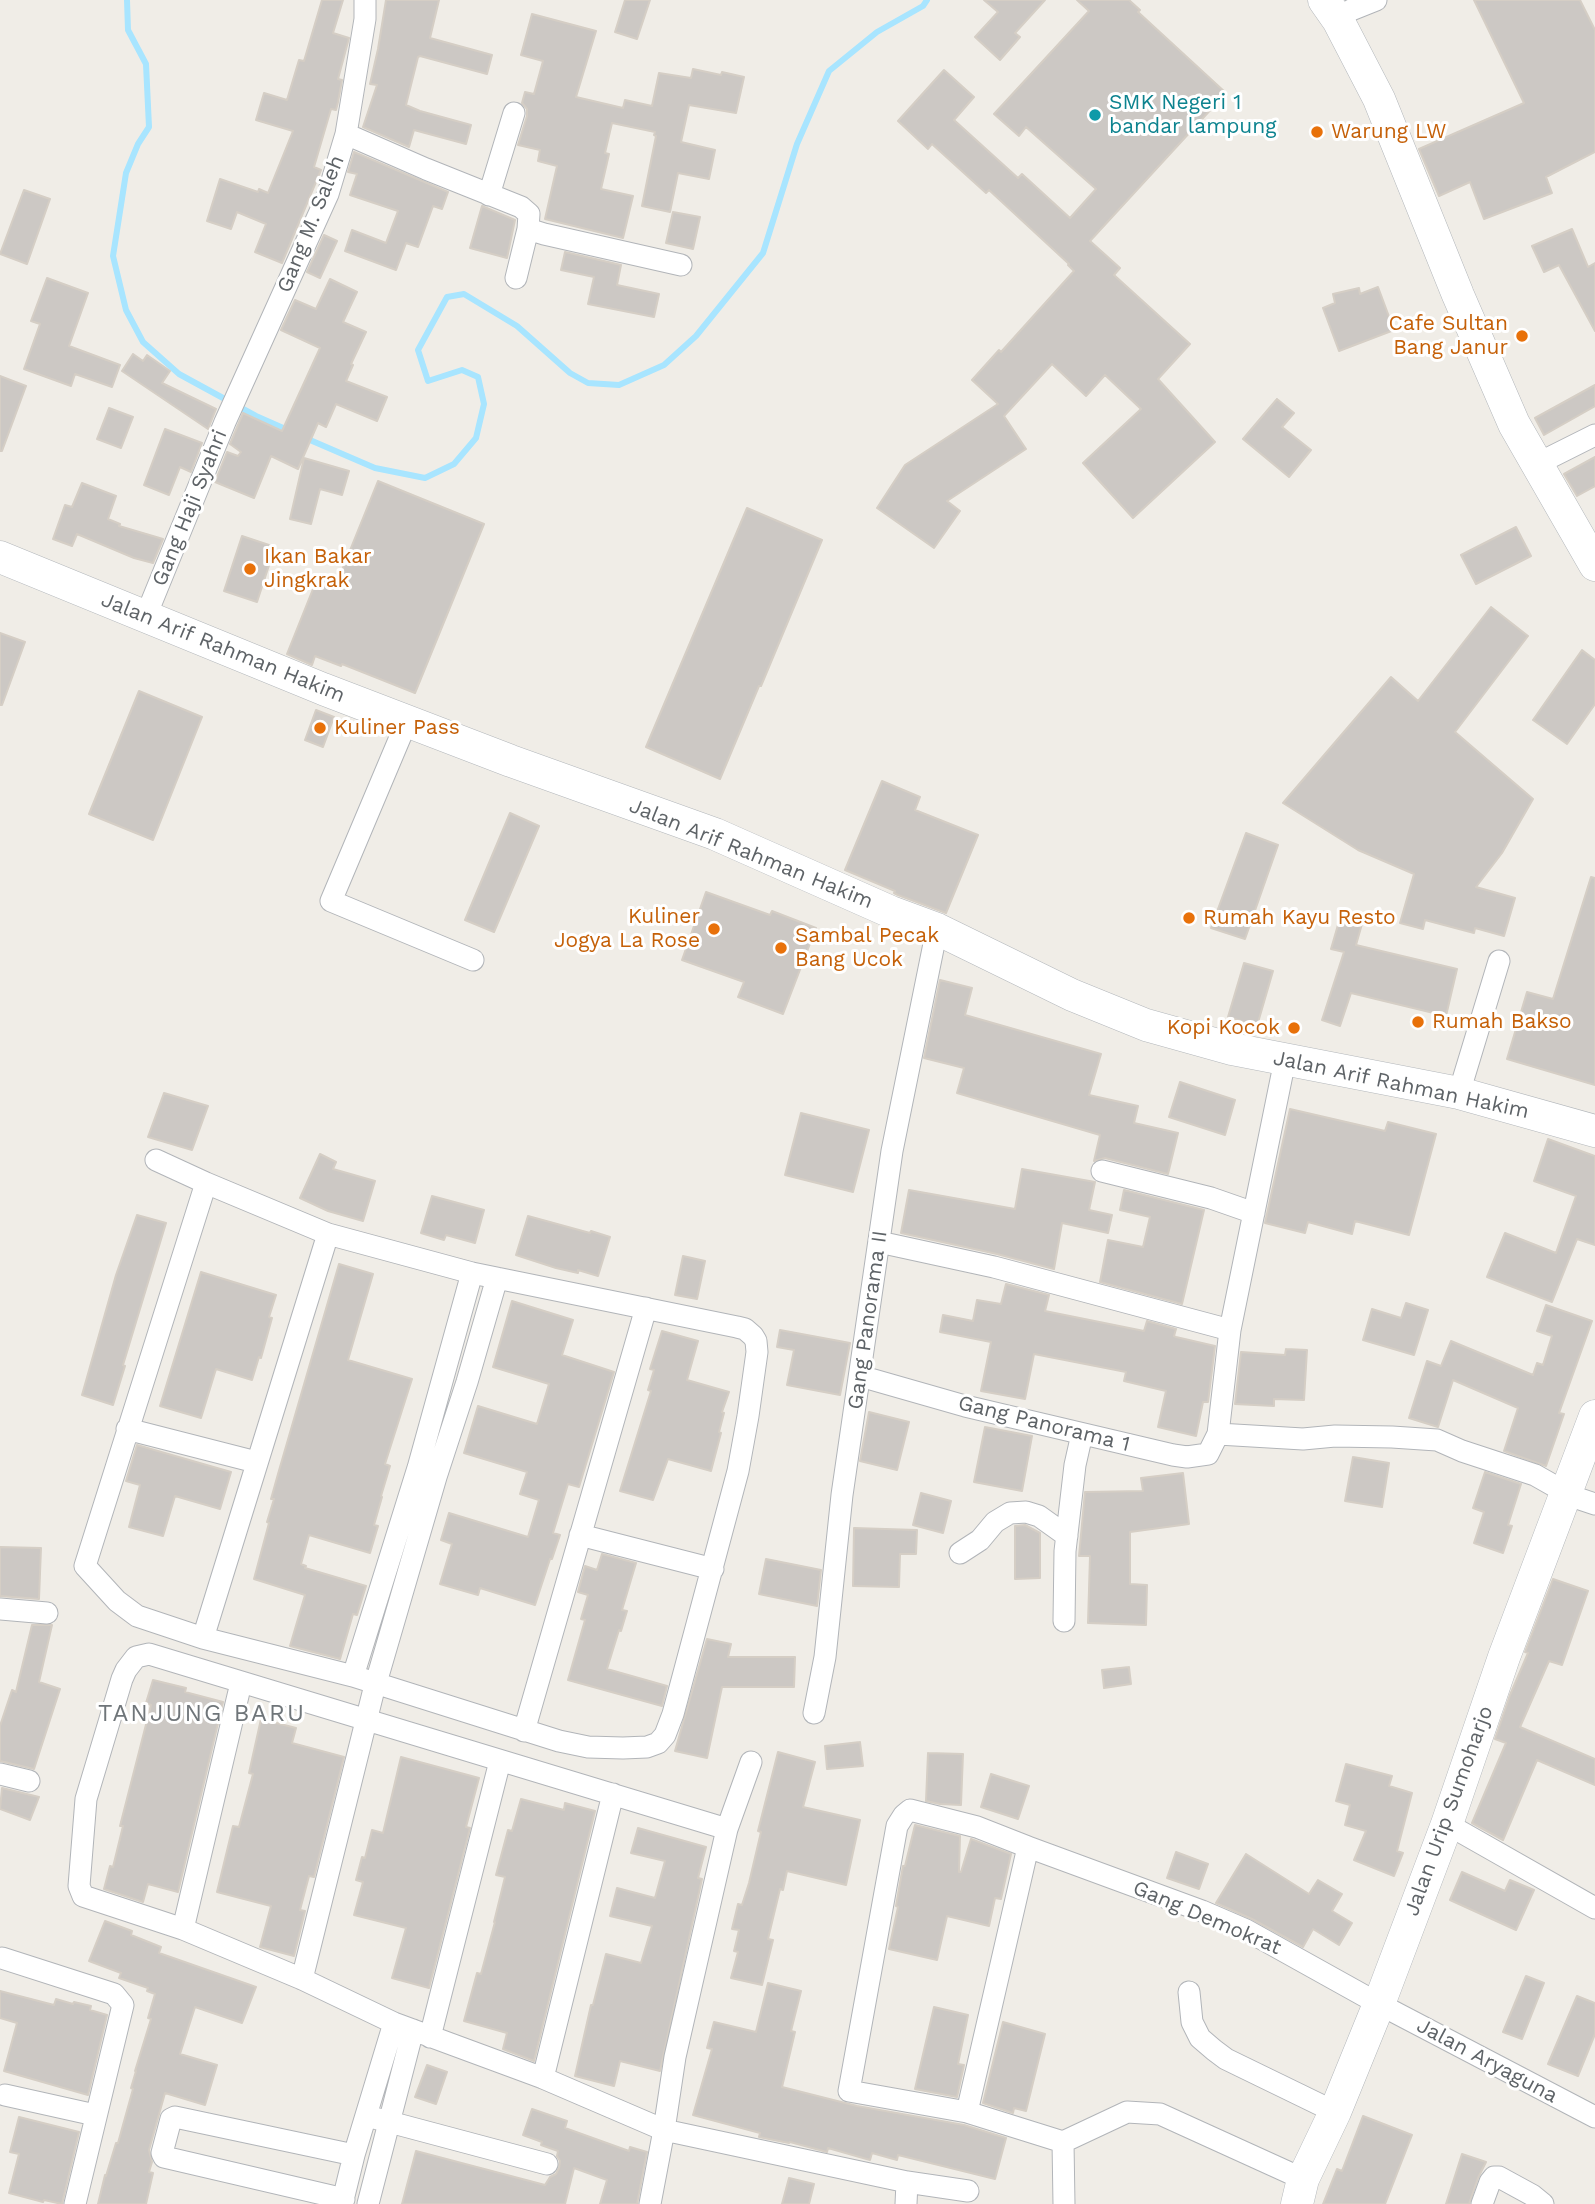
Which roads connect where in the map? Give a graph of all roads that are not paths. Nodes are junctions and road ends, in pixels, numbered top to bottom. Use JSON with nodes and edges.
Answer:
{"nodes":[{"id":1,"x":365,"y":0,"type":"edge"},
{"id":2,"x":1376,"y":0,"type":"edge"},
{"id":3,"x":1331,"y":10,"type":"edge"},
{"id":4,"x":514,"y":113,"type":"dead end"},
{"id":5,"x":346,"y":134,"type":"junction"},
{"id":6,"x":489,"y":195,"type":"junction"},
{"id":7,"x":528,"y":229,"type":"junction"},
{"id":8,"x":681,"y":265,"type":"dead end"},
{"id":9,"x":516,"y":278,"type":"dead end"},
{"id":10,"x":237,"y":399,"type":"joint"},
{"id":11,"x":1595,"y":435,"type":"edge"},
{"id":12,"x":1537,"y":464,"type":"junction"},
{"id":13,"x":0,"y":557,"type":"edge"},
{"id":14,"x":1595,"y":565,"type":"edge"},
{"id":15,"x":145,"y":618,"type":"junction"},
{"id":16,"x":407,"y":721,"type":"junction"},
{"id":17,"x":937,"y":929,"type":"junction"},
{"id":18,"x":473,"y":960,"type":"dead end"},
{"id":19,"x":1499,"y":961,"type":"dead end"},
{"id":20,"x":1286,"y":1060,"type":"junction"},
{"id":21,"x":1459,"y":1093,"type":"junction"},
{"id":22,"x":1595,"y":1131,"type":"edge"},
{"id":23,"x":156,"y":1160,"type":"dead end"},
{"id":24,"x":1102,"y":1171,"type":"dead end"},
{"id":25,"x":206,"y":1184,"type":"junction"},
{"id":26,"x":1254,"y":1213,"type":"junction"},
{"id":27,"x":328,"y":1234,"type":"junction"},
{"id":28,"x":879,"y":1242,"type":"junction"},
{"id":29,"x":472,"y":1273,"type":"junction"},
{"id":30,"x":497,"y":1278,"type":"junction"},
{"id":31,"x":646,"y":1308,"type":"junction"},
{"id":32,"x":1230,"y":1331,"type":"junction"},
{"id":33,"x":860,"y":1376,"type":"junction"},
{"id":34,"x":1595,"y":1416,"type":"edge"},
{"id":35,"x":127,"y":1429,"type":"junction"},
{"id":36,"x":1082,"y":1434,"type":"junction"},
{"id":37,"x":1218,"y":1434,"type":"junction"},
{"id":38,"x":256,"y":1462,"type":"junction"},
{"id":39,"x":1565,"y":1493,"type":"junction"},
{"id":40,"x":1595,"y":1504,"type":"edge"},
{"id":41,"x":580,"y":1535,"type":"junction"},
{"id":42,"x":1067,"y":1536,"type":"junction"},
{"id":43,"x":960,"y":1553,"type":"dead end"},
{"id":44,"x":713,"y":1569,"type":"junction"},
{"id":45,"x":0,"y":1609,"type":"edge"},
{"id":46,"x":47,"y":1613,"type":"dead end"},
{"id":47,"x":1064,"y":1621,"type":"dead end"},
{"id":48,"x":203,"y":1638,"type":"junction"},
{"id":49,"x":354,"y":1675,"type":"junction"},
{"id":50,"x":241,"y":1683,"type":"junction"},
{"id":51,"x":371,"y":1703,"type":"junction"},
{"id":52,"x":814,"y":1713,"type":"dead end"},
{"id":53,"x":524,"y":1731,"type":"junction"},
{"id":54,"x":500,"y":1761,"type":"junction"},
{"id":55,"x":751,"y":1762,"type":"dead end"},
{"id":56,"x":0,"y":1774,"type":"edge"},
{"id":57,"x":29,"y":1780,"type":"dead end"},
{"id":58,"x":613,"y":1794,"type":"junction"},
{"id":59,"x":1447,"y":1824,"type":"junction"},
{"id":60,"x":727,"y":1829,"type":"junction"},
{"id":61,"x":1028,"y":1847,"type":"junction"},
{"id":62,"x":1595,"y":1908,"type":"edge"},
{"id":63,"x":183,"y":1929,"type":"junction"},
{"id":64,"x":2,"y":1958,"type":"edge"},
{"id":65,"x":302,"y":1979,"type":"junction"},
{"id":66,"x":1189,"y":1992,"type":"dead end"},
{"id":67,"x":1379,"y":2004,"type":"junction"},
{"id":68,"x":412,"y":2030,"type":"junction"},
{"id":69,"x":542,"y":2078,"type":"junction"},
{"id":70,"x":5,"y":2095,"type":"dead end"},
{"id":71,"x":967,"y":2112,"type":"junction"},
{"id":72,"x":1335,"y":2112,"type":"junction"},
{"id":73,"x":95,"y":2115,"type":"junction"},
{"id":74,"x":367,"y":2116,"type":"junction"},
{"id":75,"x":1595,"y":2117,"type":"edge"},
{"id":76,"x":389,"y":2121,"type":"junction"},
{"id":77,"x":664,"y":2130,"type":"junction"},
{"id":78,"x":1063,"y":2142,"type":"junction"},
{"id":79,"x":354,"y":2155,"type":"junction"},
{"id":80,"x":547,"y":2164,"type":"dead end"},
{"id":81,"x":907,"y":2182,"type":"junction"},
{"id":82,"x":968,"y":2190,"type":"dead end"},
{"id":83,"x":1300,"y":2191,"type":"edge"},
{"id":84,"x":343,"y":2201,"type":"edge"},
{"id":85,"x":75,"y":2204,"type":"edge"},
{"id":86,"x":368,"y":2204,"type":"edge"},
{"id":87,"x":650,"y":2204,"type":"edge"},
{"id":88,"x":906,"y":2204,"type":"edge"},
{"id":89,"x":1064,"y":2204,"type":"edge"},
{"id":90,"x":1482,"y":2204,"type":"edge"},
{"id":91,"x":1543,"y":2204,"type":"edge"}],
"edges":[{"from":1,"to":5,"type":"street","name":"Gang M. Saleh"},
{"from":2,"to":3,"type":"street"},
{"from":3,"to":12,"type":"street"},
{"from":4,"to":6,"type":"street"},
{"from":5,"to":6,"type":"street"},
{"from":5,"to":10,"type":"street","name":"Gang M. Saleh"},
{"from":6,"to":7,"type":"street"},
{"from":7,"to":8,"type":"street"},
{"from":7,"to":9,"type":"street"},
{"from":10,"to":15,"type":"street","name":"Gang Haji Syahri"},
{"from":11,"to":12,"type":"street"},
{"from":12,"to":14,"type":"street"},
{"from":13,"to":15,"type":"street","name":"Jalan Arif Rahman Hakim"},
{"from":15,"to":16,"type":"street","name":"Jalan Arif Rahman Hakim"},
{"from":16,"to":17,"type":"street","name":"Jalan Arif Rahman Hakim"},
{"from":16,"to":18,"type":"street"},
{"from":17,"to":20,"type":"street","name":"Jalan Arif Rahman Hakim"},
{"from":17,"to":28,"type":"street","name":"Gang Panorama II"},
{"from":19,"to":21,"type":"street"},
{"from":20,"to":21,"type":"street","name":"Jalan Arif Rahman Hakim"},
{"from":20,"to":26,"type":"street"},
{"from":21,"to":22,"type":"street","name":"Jalan Arif Rahman Hakim"},
{"from":23,"to":25,"type":"street"},
{"from":24,"to":26,"type":"street"},
{"from":25,"to":27,"type":"street"},
{"from":25,"to":35,"type":"street"},
{"from":26,"to":32,"type":"street"},
{"from":27,"to":29,"type":"street"},
{"from":27,"to":38,"type":"street"},
{"from":28,"to":32,"type":"street"},
{"from":28,"to":33,"type":"street","name":"Gang Panorama II"},
{"from":29,"to":30,"type":"street"},
{"from":29,"to":49,"type":"street"},
{"from":30,"to":31,"type":"street"},
{"from":30,"to":51,"type":"street"},
{"from":31,"to":41,"type":"street"},
{"from":31,"to":44,"type":"street"},
{"from":32,"to":37,"type":"street"},
{"from":33,"to":36,"type":"street","name":"Gang Panorama 1"},
{"from":33,"to":52,"type":"street","name":"Gang Panorama II"},
{"from":34,"to":39,"type":"street","name":"Jalan Urip Sumoharjo"},
{"from":35,"to":38,"type":"street"},
{"from":35,"to":48,"type":"street"},
{"from":36,"to":37,"type":"street","name":"Gang Panorama 1"},
{"from":36,"to":42,"type":"street"},
{"from":37,"to":39,"type":"street"},
{"from":38,"to":48,"type":"street"},
{"from":39,"to":40,"type":"street"},
{"from":39,"to":59,"type":"street","name":"Jalan Urip Sumoharjo"},
{"from":41,"to":44,"type":"street"},
{"from":41,"to":53,"type":"street"},
{"from":42,"to":43,"type":"street"},
{"from":42,"to":47,"type":"street"},
{"from":44,"to":53,"type":"street"},
{"from":45,"to":46,"type":"street"},
{"from":48,"to":49,"type":"street"},
{"from":49,"to":51,"type":"street"},
{"from":50,"to":51,"type":"street"},
{"from":50,"to":63,"type":"street"},
{"from":50,"to":63,"type":"street"},
{"from":51,"to":53,"type":"street"},
{"from":51,"to":54,"type":"street"},
{"from":51,"to":65,"type":"street"},
{"from":54,"to":58,"type":"street"},
{"from":54,"to":68,"type":"street"},
{"from":55,"to":60,"type":"street"},
{"from":56,"to":57,"type":"street"},
{"from":58,"to":60,"type":"street"},
{"from":58,"to":69,"type":"street"},
{"from":59,"to":62,"type":"street"},
{"from":59,"to":67,"type":"street","name":"Jalan Urip Sumoharjo"},
{"from":60,"to":77,"type":"street"},
{"from":61,"to":67,"type":"street","name":"Gang Demokrat"},
{"from":61,"to":71,"type":"street"},
{"from":61,"to":71,"type":"street","name":"Gang Demokrat"},
{"from":63,"to":65,"type":"street"},
{"from":64,"to":73,"type":"street"},
{"from":65,"to":68,"type":"street"},
{"from":66,"to":72,"type":"street"},
{"from":67,"to":72,"type":"street","name":"Jalan Urip Sumoharjo"},
{"from":67,"to":75,"type":"street","name":"Jalan Aryaguna"},
{"from":68,"to":69,"type":"street"},
{"from":68,"to":74,"type":"street"},
{"from":68,"to":76,"type":"street"},
{"from":69,"to":77,"type":"street"},
{"from":70,"to":73,"type":"street"},
{"from":71,"to":78,"type":"street"},
{"from":72,"to":83,"type":"street","name":"Jalan Urip Sumoharjo"},
{"from":73,"to":85,"type":"street"},
{"from":74,"to":76,"type":"street"},
{"from":74,"to":79,"type":"street"},
{"from":76,"to":80,"type":"street"},
{"from":76,"to":86,"type":"street"},
{"from":77,"to":81,"type":"street"},
{"from":77,"to":87,"type":"street"},
{"from":78,"to":83,"type":"street"},
{"from":78,"to":89,"type":"street"},
{"from":79,"to":84,"type":"street"},
{"from":79,"to":84,"type":"street"},
{"from":81,"to":82,"type":"street"},
{"from":81,"to":88,"type":"street"},
{"from":90,"to":91,"type":"street"}]}
